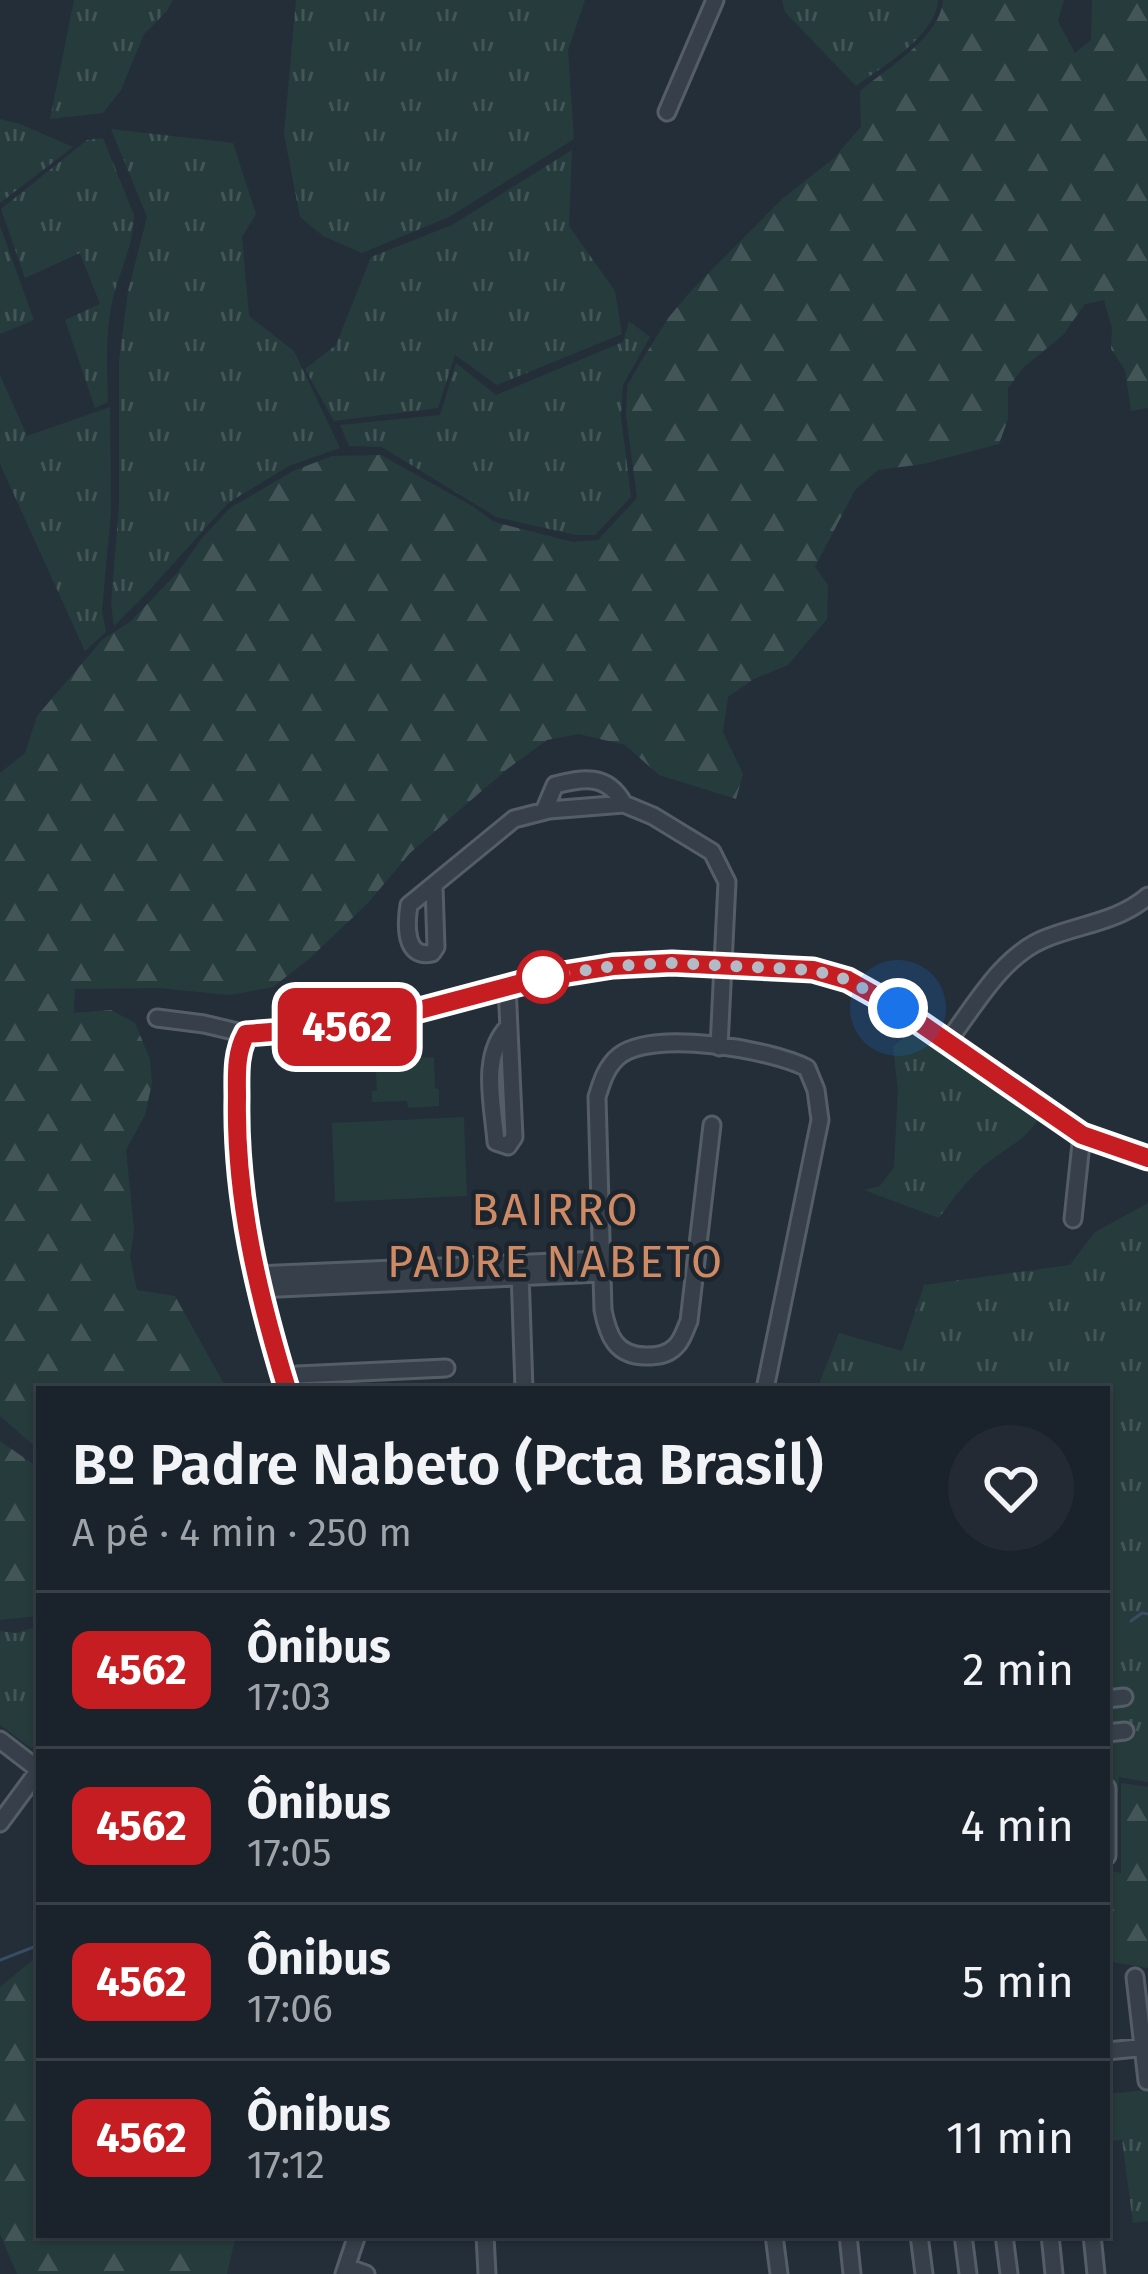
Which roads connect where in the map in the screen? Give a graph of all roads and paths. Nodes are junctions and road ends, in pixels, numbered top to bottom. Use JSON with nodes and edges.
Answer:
{"nodes":[{"id":1,"x":715,"y":0,"type":"edge"},
{"id":2,"x":667,"y":112,"type":"dead end"},
{"id":3,"x":623,"y":804,"type":"junction"},
{"id":4,"x":544,"y":811,"type":"junction"},
{"id":5,"x":434,"y":886,"type":"dead end"},
{"id":6,"x":1148,"y":896,"type":"edge"},
{"id":7,"x":724,"y":965,"type":"junction"},
{"id":8,"x":507,"y":986,"type":"junction"},
{"id":9,"x":157,"y":1018,"type":"dead end"},
{"id":10,"x":509,"y":1026,"type":"junction"},
{"id":11,"x":246,"y":1034,"type":"junction"},
{"id":12,"x":948,"y":1041,"type":"junction"},
{"id":13,"x":719,"y":1047,"type":"junction"},
{"id":14,"x":712,"y":1125,"type":"dead end"},
{"id":15,"x":1082,"y":1135,"type":"junction"},
{"id":16,"x":1148,"y":1158,"type":"edge"},
{"id":17,"x":1073,"y":1219,"type":"dead end"},
{"id":18,"x":601,"y":1267,"type":"junction"},
{"id":19,"x":520,"y":1270,"type":"junction"},
{"id":20,"x":257,"y":1282,"type":"junction"},
{"id":21,"x":446,"y":1368,"type":"dead end"},
{"id":22,"x":286,"y":1385,"type":"edge"},
{"id":23,"x":524,"y":1386,"type":"edge"},
{"id":24,"x":766,"y":1386,"type":"edge"},
{"id":25,"x":1125,"y":1731,"type":"dead end"},
{"id":26,"x":1110,"y":1733,"type":"edge"},
{"id":27,"x":0,"y":1740,"type":"edge"},
{"id":28,"x":36,"y":1768,"type":"edge"},
{"id":29,"x":36,"y":1774,"type":"edge"},
{"id":30,"x":0,"y":1823,"type":"edge"},
{"id":31,"x":1135,"y":1977,"type":"dead end"},
{"id":32,"x":1146,"y":2047,"type":"edge"},
{"id":33,"x":1110,"y":2051,"type":"edge"},
{"id":34,"x":1147,"y":2080,"type":"edge"},
{"id":35,"x":356,"y":2238,"type":"edge"},
{"id":36,"x":485,"y":2238,"type":"edge"},
{"id":37,"x":774,"y":2238,"type":"edge"},
{"id":38,"x":848,"y":2238,"type":"edge"},
{"id":39,"x":919,"y":2238,"type":"edge"},
{"id":40,"x":963,"y":2238,"type":"edge"},
{"id":41,"x":1004,"y":2238,"type":"edge"},
{"id":42,"x":1050,"y":2238,"type":"edge"},
{"id":43,"x":1092,"y":2238,"type":"edge"},
{"id":44,"x":345,"y":2270,"type":"edge"},
{"id":45,"x":366,"y":2274,"type":"edge"},
{"id":46,"x":487,"y":2274,"type":"edge"},
{"id":47,"x":779,"y":2274,"type":"edge"},
{"id":48,"x":852,"y":2274,"type":"edge"},
{"id":49,"x":924,"y":2274,"type":"edge"},
{"id":50,"x":968,"y":2274,"type":"edge"},
{"id":51,"x":1009,"y":2274,"type":"edge"},
{"id":52,"x":1054,"y":2274,"type":"edge"},
{"id":53,"x":1096,"y":2274,"type":"edge"}],
"edges":[{"from":1,"to":2,"type":"street"},
{"from":3,"to":4,"type":"street"},
{"from":3,"to":4,"type":"street"},
{"from":3,"to":7,"type":"street"},
{"from":4,"to":5,"type":"street"},
{"from":6,"to":12,"type":"street"},
{"from":7,"to":8,"type":"street"},
{"from":7,"to":12,"type":"street"},
{"from":7,"to":13,"type":"street"},
{"from":8,"to":10,"type":"street"},
{"from":8,"to":11,"type":"street"},
{"from":9,"to":11,"type":"street"},
{"from":10,"to":10,"type":"street"},
{"from":11,"to":20,"type":"street"},
{"from":12,"to":15,"type":"street"},
{"from":13,"to":18,"type":"street"},
{"from":13,"to":24,"type":"street"},
{"from":14,"to":18,"type":"street"},
{"from":15,"to":16,"type":"street"},
{"from":15,"to":17,"type":"street"},
{"from":18,"to":19,"type":"street"},
{"from":19,"to":20,"type":"street"},
{"from":19,"to":23,"type":"street"},
{"from":20,"to":22,"type":"street"},
{"from":21,"to":22,"type":"street"},
{"from":25,"to":26,"type":"street"},
{"from":27,"to":28,"type":"street"},
{"from":29,"to":30,"type":"street"},
{"from":31,"to":32,"type":"street"},
{"from":32,"to":33,"type":"street"},
{"from":32,"to":34,"type":"street"},
{"from":35,"to":44,"type":"street"},
{"from":36,"to":46,"type":"street"},
{"from":37,"to":47,"type":"street"},
{"from":38,"to":48,"type":"street"},
{"from":39,"to":49,"type":"street"},
{"from":40,"to":50,"type":"street"},
{"from":41,"to":51,"type":"street"},
{"from":42,"to":52,"type":"street"},
{"from":43,"to":53,"type":"street"},
{"from":44,"to":45,"type":"street"}]}
